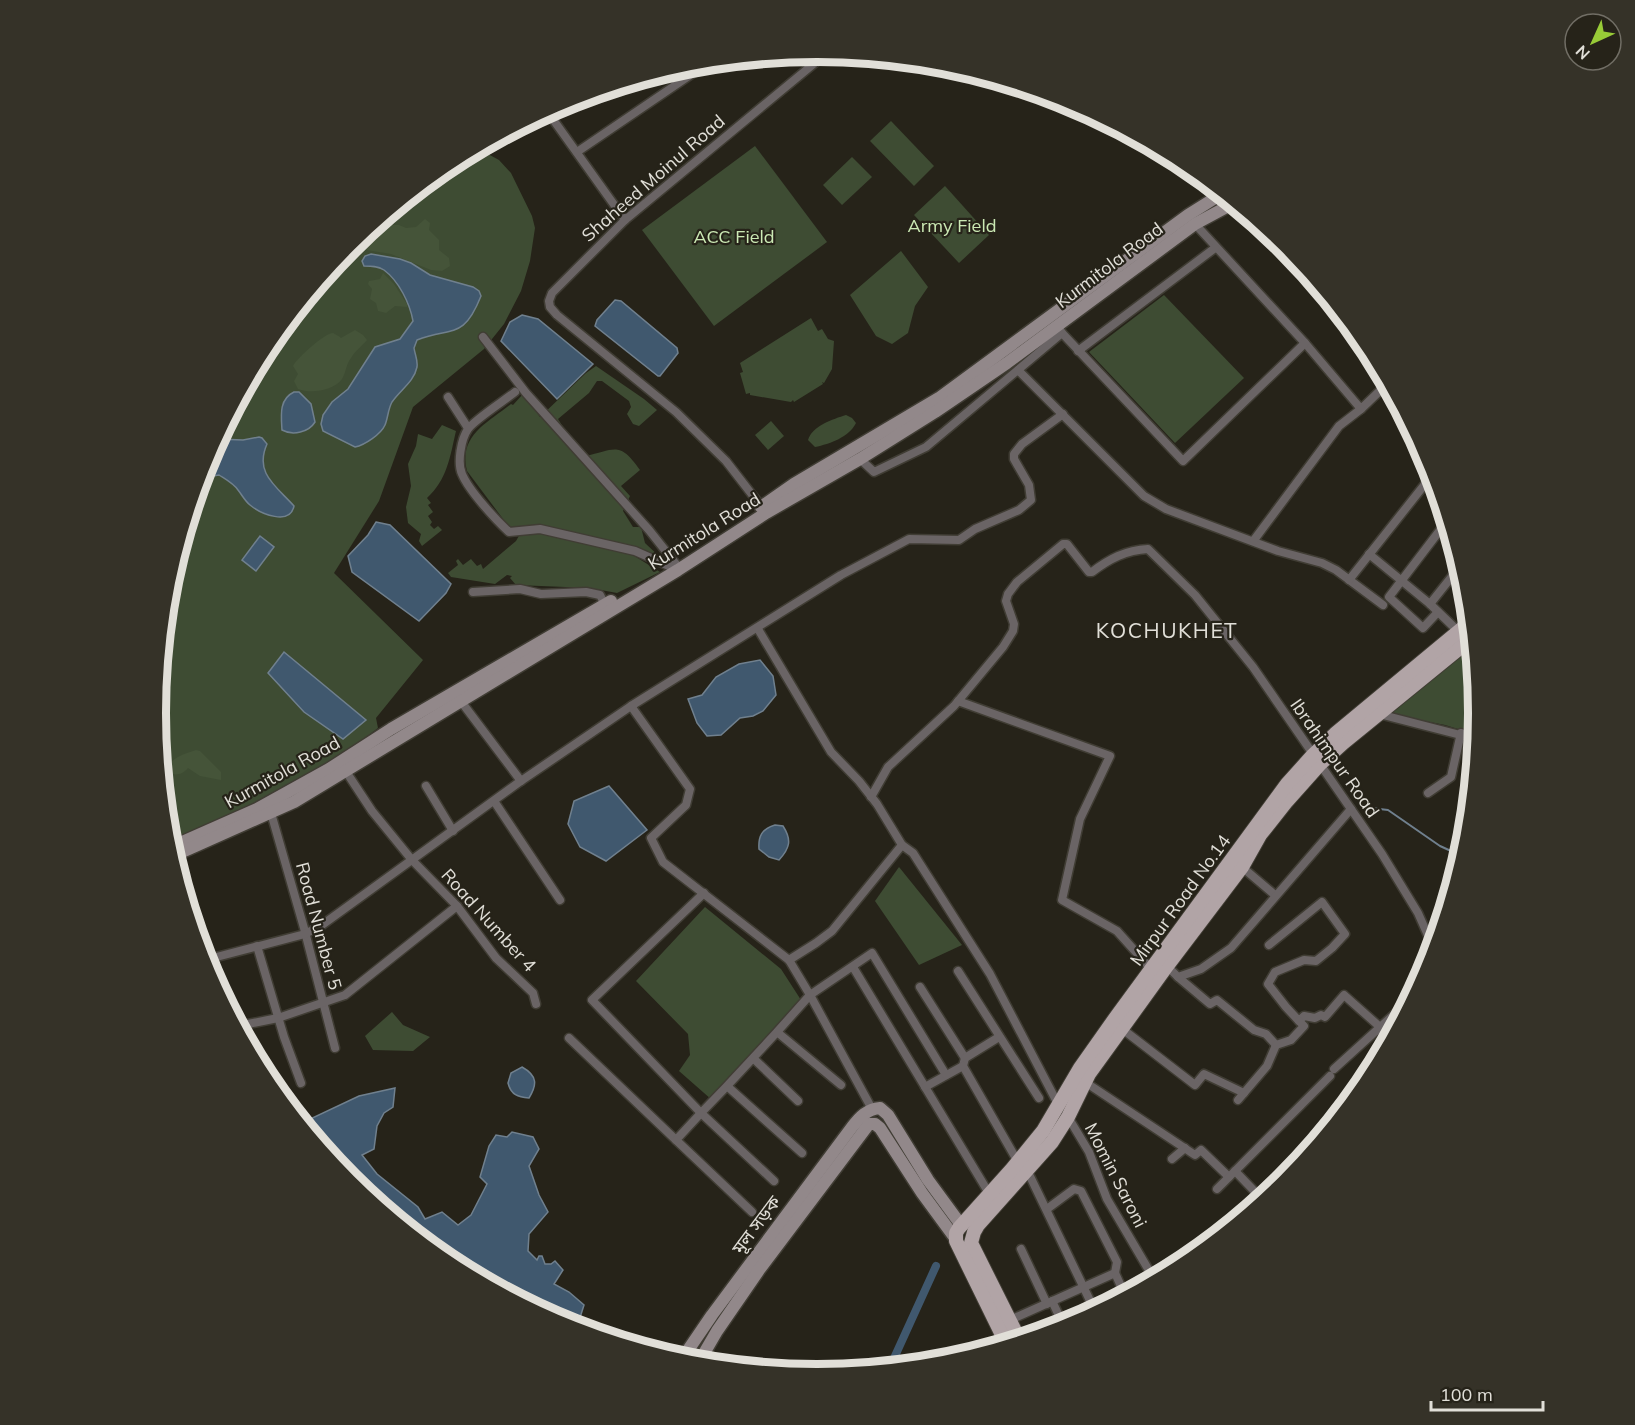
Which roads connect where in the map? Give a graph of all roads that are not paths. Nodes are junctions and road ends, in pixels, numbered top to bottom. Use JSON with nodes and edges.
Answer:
{"nodes":[{"id":1,"x":816,"y":62,"type":"edge"},
{"id":2,"x":694,"y":73,"type":"edge"},
{"id":3,"x":552,"y":118,"type":"edge"},
{"id":4,"x":577,"y":152,"type":"junction"},
{"id":5,"x":1216,"y":198,"type":"edge"},
{"id":6,"x":1227,"y":206,"type":"edge"},
{"id":7,"x":625,"y":220,"type":"junction"},
{"id":8,"x":1195,"y":224,"type":"junction"},
{"id":9,"x":1215,"y":248,"type":"junction"},
{"id":10,"x":1060,"y":330,"type":"junction"},
{"id":11,"x":483,"y":337,"type":"dead end"},
{"id":12,"x":1305,"y":343,"type":"junction"},
{"id":13,"x":1078,"y":351,"type":"junction"},
{"id":14,"x":1018,"y":370,"type":"junction"},
{"id":15,"x":1382,"y":389,"type":"edge"},
{"id":16,"x":515,"y":392,"type":"dead end"},
{"id":17,"x":448,"y":397,"type":"dead end"},
{"id":18,"x":1361,"y":409,"type":"junction"},
{"id":19,"x":1063,"y":414,"type":"junction"},
{"id":20,"x":468,"y":428,"type":"junction"},
{"id":21,"x":860,"y":459,"type":"junction"},
{"id":22,"x":1426,"y":482,"type":"edge"},
{"id":23,"x":764,"y":510,"type":"junction"},
{"id":24,"x":1441,"y":528,"type":"edge"},
{"id":25,"x":1254,"y":540,"type":"junction"},
{"id":26,"x":1369,"y":554,"type":"junction"},
{"id":27,"x":674,"y":567,"type":"junction"},
{"id":28,"x":1453,"y":575,"type":"edge"},
{"id":29,"x":1349,"y":580,"type":"junction"},
{"id":30,"x":1401,"y":581,"type":"junction"},
{"id":31,"x":472,"y":592,"type":"dead end"},
{"id":32,"x":1430,"y":604,"type":"junction"},
{"id":33,"x":1383,"y":605,"type":"dead end"},
{"id":34,"x":607,"y":608,"type":"junction"},
{"id":35,"x":1438,"y":612,"type":"junction"},
{"id":36,"x":758,"y":629,"type":"junction"},
{"id":37,"x":1464,"y":634,"type":"edge"},
{"id":38,"x":1464,"y":636,"type":"edge"},
{"id":39,"x":1464,"y":636,"type":"edge"},
{"id":40,"x":460,"y":700,"type":"junction"},
{"id":41,"x":958,"y":701,"type":"junction"},
{"id":42,"x":631,"y":706,"type":"junction"},
{"id":43,"x":1379,"y":714,"type":"junction"},
{"id":44,"x":1461,"y":734,"type":"junction"},
{"id":45,"x":1467,"y":736,"type":"edge"},
{"id":46,"x":1316,"y":759,"type":"junction"},
{"id":47,"x":345,"y":770,"type":"junction"},
{"id":48,"x":521,"y":781,"type":"junction"},
{"id":49,"x":426,"y":786,"type":"dead end"},
{"id":50,"x":1428,"y":793,"type":"dead end"},
{"id":51,"x":871,"y":797,"type":"junction"},
{"id":52,"x":494,"y":801,"type":"junction"},
{"id":53,"x":1351,"y":809,"type":"junction"},
{"id":54,"x":271,"y":813,"type":"junction"},
{"id":55,"x":453,"y":831,"type":"junction"},
{"id":56,"x":180,"y":843,"type":"edge"},
{"id":57,"x":902,"y":845,"type":"junction"},
{"id":58,"x":182,"y":852,"type":"edge"},
{"id":59,"x":412,"y":860,"type":"junction"},
{"id":60,"x":1242,"y":867,"type":"junction"},
{"id":61,"x":704,"y":893,"type":"junction"},
{"id":62,"x":1275,"y":895,"type":"junction"},
{"id":63,"x":560,"y":900,"type":"dead end"},
{"id":64,"x":457,"y":906,"type":"junction"},
{"id":65,"x":1430,"y":932,"type":"edge"},
{"id":66,"x":305,"y":934,"type":"junction"},
{"id":67,"x":1269,"y":945,"type":"dead end"},
{"id":68,"x":257,"y":946,"type":"junction"},
{"id":69,"x":214,"y":957,"type":"edge"},
{"id":70,"x":789,"y":960,"type":"junction"},
{"id":71,"x":1167,"y":966,"type":"junction"},
{"id":72,"x":853,"y":967,"type":"junction"},
{"id":73,"x":1152,"y":970,"type":"junction"},
{"id":74,"x":958,"y":971,"type":"dead end"},
{"id":75,"x":1178,"y":977,"type":"junction"},
{"id":76,"x":920,"y":987,"type":"dead end"},
{"id":77,"x":810,"y":995,"type":"junction"},
{"id":78,"x":323,"y":1002,"type":"junction"},
{"id":79,"x":536,"y":1004,"type":"dead end"},
{"id":80,"x":1393,"y":1015,"type":"edge"},
{"id":81,"x":278,"y":1018,"type":"junction"},
{"id":82,"x":1299,"y":1021,"type":"junction"},
{"id":83,"x":247,"y":1024,"type":"edge"},
{"id":84,"x":1380,"y":1027,"type":"junction"},
{"id":85,"x":1121,"y":1028,"type":"junction"},
{"id":86,"x":999,"y":1037,"type":"junction"},
{"id":87,"x":569,"y":1038,"type":"dead end"},
{"id":88,"x":1276,"y":1045,"type":"junction"},
{"id":89,"x":335,"y":1048,"type":"dead end"},
{"id":90,"x":804,"y":1054,"type":"junction"},
{"id":91,"x":964,"y":1062,"type":"junction"},
{"id":92,"x":946,"y":1075,"type":"junction"},
{"id":93,"x":1085,"y":1082,"type":"junction"},
{"id":94,"x":301,"y":1083,"type":"dead end"},
{"id":95,"x":841,"y":1085,"type":"dead end"},
{"id":96,"x":783,"y":1086,"type":"junction"},
{"id":97,"x":925,"y":1087,"type":"junction"},
{"id":98,"x":1039,"y":1098,"type":"dead end"},
{"id":99,"x":798,"y":1101,"type":"dead end"},
{"id":100,"x":1063,"y":1112,"type":"junction"},
{"id":101,"x":701,"y":1113,"type":"junction"},
{"id":102,"x":868,"y":1116,"type":"junction"},
{"id":103,"x":786,"y":1138,"type":"junction"},
{"id":104,"x":676,"y":1140,"type":"junction"},
{"id":105,"x":1185,"y":1148,"type":"junction"},
{"id":106,"x":802,"y":1153,"type":"dead end"},
{"id":107,"x":1172,"y":1159,"type":"dead end"},
{"id":108,"x":1023,"y":1166,"type":"junction"},
{"id":109,"x":1232,"y":1174,"type":"junction"},
{"id":110,"x":1217,"y":1189,"type":"dead end"},
{"id":111,"x":1256,"y":1194,"type":"edge"},
{"id":112,"x":990,"y":1195,"type":"junction"},
{"id":113,"x":1047,"y":1209,"type":"junction"},
{"id":114,"x":752,"y":1212,"type":"dead end"},
{"id":115,"x":962,"y":1232,"type":"junction"},
{"id":116,"x":1021,"y":1249,"type":"dead end"},
{"id":117,"x":1150,"y":1272,"type":"edge"},
{"id":118,"x":1115,"y":1273,"type":"junction"},
{"id":119,"x":1084,"y":1287,"type":"junction"},
{"id":120,"x":1122,"y":1287,"type":"edge"},
{"id":121,"x":1050,"y":1303,"type":"junction"},
{"id":122,"x":1091,"y":1303,"type":"edge"},
{"id":123,"x":1059,"y":1317,"type":"edge"},
{"id":124,"x":1010,"y":1320,"type":"junction"},
{"id":125,"x":1016,"y":1332,"type":"edge"},
{"id":126,"x":1003,"y":1336,"type":"edge"},
{"id":127,"x":688,"y":1350,"type":"edge"},
{"id":128,"x":704,"y":1353,"type":"edge"}],
"edges":[{"from":1,"to":7,"type":"street","name":"Shaheed Moinul Road"},
{"from":2,"to":4,"type":"street"},
{"from":3,"to":4,"type":"street"},
{"from":4,"to":7,"type":"street"},
{"from":5,"to":23,"type":"main road","name":"Kurmitola Road"},
{"from":6,"to":8,"type":"main road","name":"Kurmitola Road"},
{"from":7,"to":23,"type":"street","name":"Shaheed Moinul Road"},
{"from":8,"to":9,"type":"street"},
{"from":8,"to":10,"type":"main road","name":"Kurmitola Road"},
{"from":9,"to":12,"type":"street"},
{"from":9,"to":13,"type":"street"},
{"from":10,"to":13,"type":"street"},
{"from":10,"to":14,"type":"street"},
{"from":10,"to":21,"type":"main road","name":"Kurmitola Road"},
{"from":11,"to":27,"type":"street"},
{"from":12,"to":13,"type":"street"},
{"from":12,"to":18,"type":"street"},
{"from":14,"to":19,"type":"street"},
{"from":14,"to":21,"type":"street"},
{"from":15,"to":18,"type":"street"},
{"from":16,"to":20,"type":"street"},
{"from":17,"to":20,"type":"street"},
{"from":18,"to":25,"type":"street"},
{"from":19,"to":25,"type":"street"},
{"from":19,"to":36,"type":"street"},
{"from":20,"to":27,"type":"street"},
{"from":21,"to":23,"type":"main road","name":"Kurmitola Road"},
{"from":22,"to":26,"type":"street"},
{"from":23,"to":27,"type":"main road","name":"Kurmitola Road"},
{"from":24,"to":30,"type":"street"},
{"from":25,"to":29,"type":"street"},
{"from":26,"to":29,"type":"street"},
{"from":26,"to":30,"type":"street"},
{"from":27,"to":34,"type":"main road","name":"Kurmitola Road"},
{"from":28,"to":32,"type":"street"},
{"from":29,"to":33,"type":"street"},
{"from":30,"to":32,"type":"street"},
{"from":30,"to":35,"type":"street"},
{"from":31,"to":34,"type":"street"},
{"from":32,"to":35,"type":"street"},
{"from":34,"to":40,"type":"main road","name":"Kurmitola Road"},
{"from":34,"to":56,"type":"main road","name":"Kurmitola Road"},
{"from":35,"to":37,"type":"street"},
{"from":36,"to":42,"type":"street"},
{"from":36,"to":51,"type":"street","name":"Momin Saroni"},
{"from":38,"to":46,"type":"main road","name":"Mirpur Road No.14"},
{"from":39,"to":43,"type":"main road","name":"Mirpur Road No.14"},
{"from":40,"to":47,"type":"main road","name":"Kurmitola Road"},
{"from":40,"to":48,"type":"street"},
{"from":41,"to":46,"type":"street","name":"Ibrahimpur Road"},
{"from":41,"to":51,"type":"street"},
{"from":41,"to":73,"type":"street"},
{"from":42,"to":48,"type":"street"},
{"from":42,"to":61,"type":"street"},
{"from":43,"to":44,"type":"street"},
{"from":43,"to":46,"type":"main road","name":"Mirpur Road No.14"},
{"from":44,"to":45,"type":"street"},
{"from":44,"to":50,"type":"street"},
{"from":46,"to":53,"type":"street","name":"Ibrahimpur Road"},
{"from":46,"to":60,"type":"main road","name":"Mirpur Road No.14"},
{"from":46,"to":73,"type":"main road","name":"Mirpur Road No.14"},
{"from":47,"to":54,"type":"main road","name":"Kurmitola Road"},
{"from":47,"to":59,"type":"street","name":"Road Number 4"},
{"from":48,"to":52,"type":"street"},
{"from":49,"to":55,"type":"street"},
{"from":51,"to":57,"type":"street","name":"Momin Saroni"},
{"from":52,"to":55,"type":"street"},
{"from":52,"to":63,"type":"street"},
{"from":53,"to":62,"type":"street"},
{"from":53,"to":65,"type":"street","name":"Ibrahimpur Road"},
{"from":54,"to":58,"type":"main road","name":"Kurmitola Road"},
{"from":54,"to":66,"type":"street","name":"Road Number 5"},
{"from":55,"to":59,"type":"street"},
{"from":57,"to":70,"type":"street"},
{"from":57,"to":100,"type":"street","name":"Momin Saroni"},
{"from":59,"to":64,"type":"street","name":"Road Number 4"},
{"from":59,"to":66,"type":"street"},
{"from":60,"to":62,"type":"street"},
{"from":60,"to":71,"type":"main road","name":"Mirpur Road No.14"},
{"from":61,"to":70,"type":"street"},
{"from":61,"to":101,"type":"street"},
{"from":62,"to":75,"type":"street"},
{"from":64,"to":78,"type":"street"},
{"from":64,"to":79,"type":"street","name":"Road Number 4"},
{"from":66,"to":68,"type":"street"},
{"from":66,"to":78,"type":"street","name":"Road Number 5"},
{"from":67,"to":82,"type":"street"},
{"from":68,"to":69,"type":"street"},
{"from":68,"to":81,"type":"street"},
{"from":70,"to":77,"type":"street"},
{"from":71,"to":75,"type":"street"},
{"from":71,"to":85,"type":"main road","name":"Mirpur Road No.14"},
{"from":72,"to":77,"type":"street"},
{"from":72,"to":92,"type":"street"},
{"from":72,"to":97,"type":"street"},
{"from":73,"to":100,"type":"main road","name":"Mirpur Road No.14"},
{"from":74,"to":86,"type":"street"},
{"from":75,"to":88,"type":"street"},
{"from":76,"to":91,"type":"street"},
{"from":77,"to":90,"type":"street"},
{"from":77,"to":102,"type":"street"},
{"from":78,"to":81,"type":"street"},
{"from":78,"to":89,"type":"street","name":"Road Number 5"},
{"from":80,"to":84,"type":"street"},
{"from":81,"to":83,"type":"street"},
{"from":81,"to":94,"type":"street"},
{"from":82,"to":84,"type":"street"},
{"from":82,"to":88,"type":"street"},
{"from":84,"to":109,"type":"street"},
{"from":85,"to":88,"type":"street"},
{"from":85,"to":93,"type":"main road","name":"Mirpur Road No.14"},
{"from":86,"to":91,"type":"street"},
{"from":86,"to":98,"type":"street"},
{"from":87,"to":104,"type":"street"},
{"from":90,"to":95,"type":"street"},
{"from":90,"to":96,"type":"street"},
{"from":91,"to":92,"type":"street"},
{"from":91,"to":108,"type":"street"},
{"from":92,"to":97,"type":"street"},
{"from":93,"to":100,"type":"main road","name":"Mirpur Road No.14"},
{"from":93,"to":105,"type":"street"},
{"from":96,"to":99,"type":"street"},
{"from":96,"to":103,"type":"street"},
{"from":97,"to":112,"type":"street"},
{"from":100,"to":108,"type":"main road","name":"Mirpur Road No.14"},
{"from":100,"to":117,"type":"street","name":"Momin Saroni"},
{"from":101,"to":103,"type":"street"},
{"from":101,"to":104,"type":"street"},
{"from":102,"to":115,"type":"main road"},
{"from":102,"to":127,"type":"main road","name":"মূল সড়ক"},
{"from":102,"to":128,"type":"main road","name":"মূল সড়ক"},
{"from":103,"to":106,"type":"street"},
{"from":104,"to":114,"type":"street"},
{"from":105,"to":107,"type":"street"},
{"from":105,"to":109,"type":"street"},
{"from":108,"to":112,"type":"main road","name":"Mirpur Road No.14"},
{"from":108,"to":113,"type":"street"},
{"from":108,"to":115,"type":"main road","name":"Mirpur Road No.14"},
{"from":109,"to":110,"type":"street"},
{"from":109,"to":111,"type":"street"},
{"from":112,"to":115,"type":"main road","name":"Mirpur Road No.14"},
{"from":113,"to":118,"type":"street"},
{"from":113,"to":119,"type":"street"},
{"from":115,"to":124,"type":"main road"},
{"from":115,"to":126,"type":"main road"},
{"from":116,"to":121,"type":"street"},
{"from":118,"to":119,"type":"street"},
{"from":118,"to":120,"type":"street"},
{"from":119,"to":121,"type":"street"},
{"from":119,"to":122,"type":"street"},
{"from":121,"to":123,"type":"street"},
{"from":121,"to":124,"type":"street"},
{"from":124,"to":125,"type":"main road"}]}
